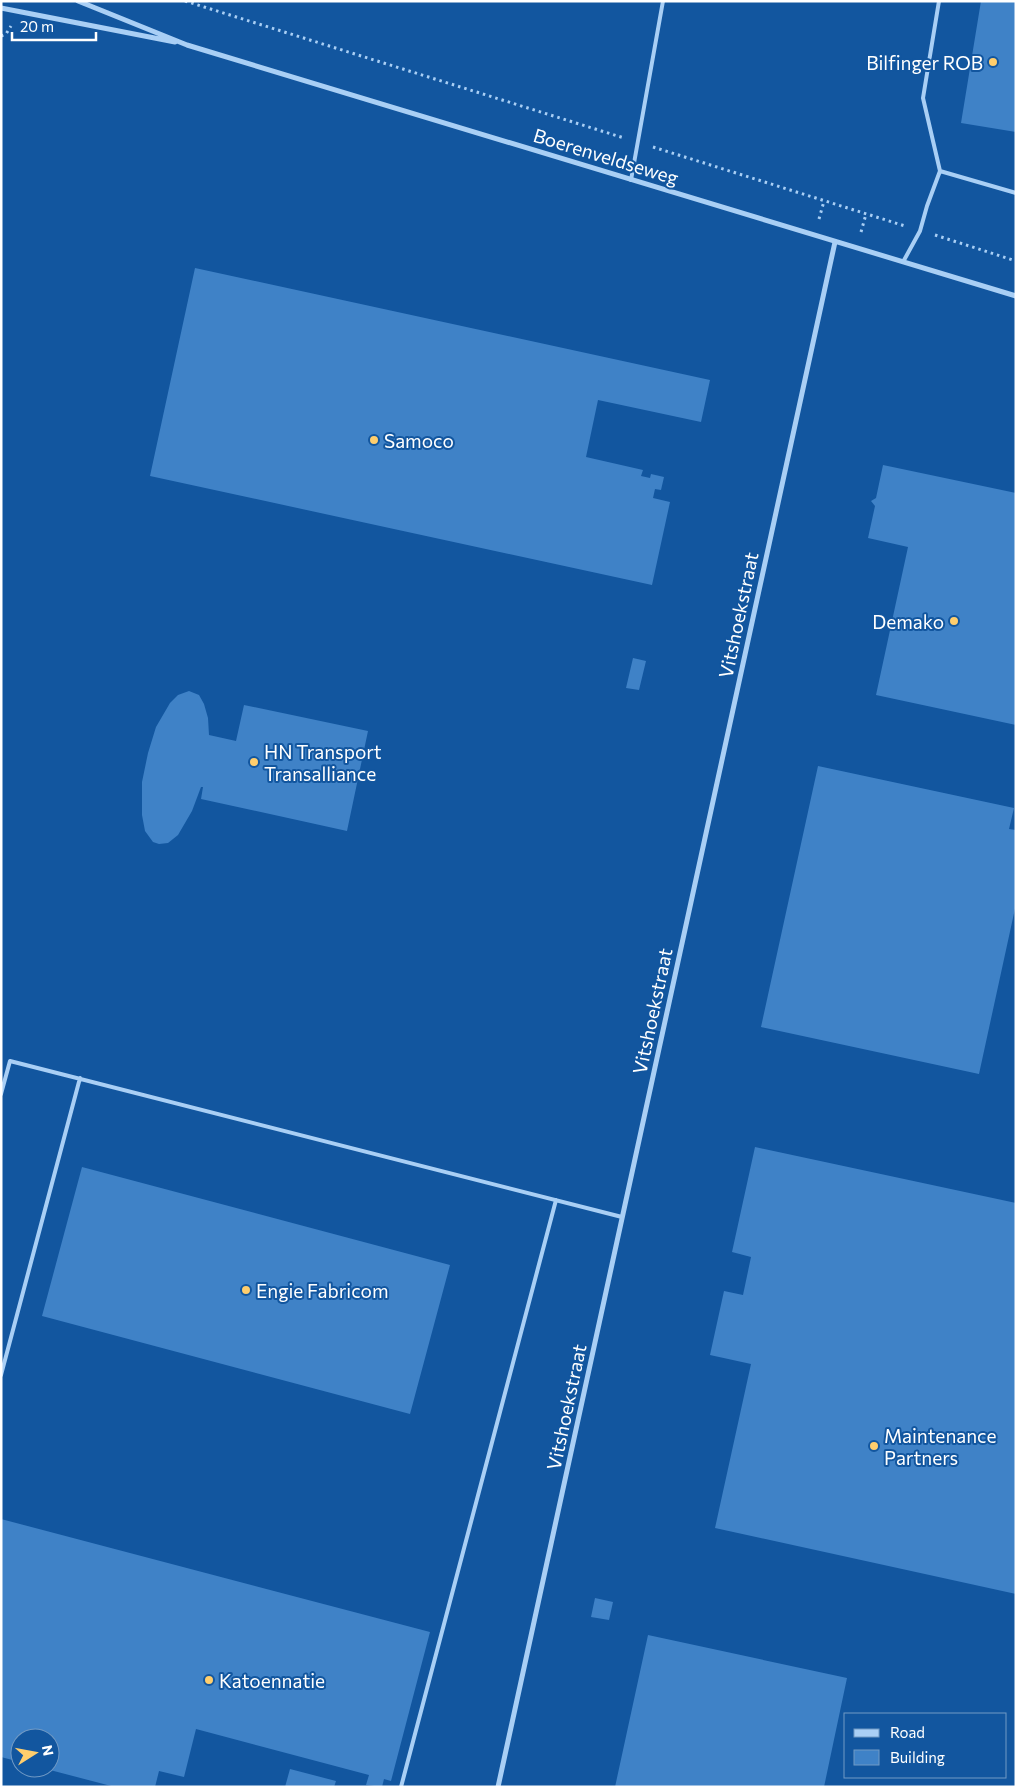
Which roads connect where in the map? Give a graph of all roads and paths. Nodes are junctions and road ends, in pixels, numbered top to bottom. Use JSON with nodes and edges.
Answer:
{"nodes":[{"id":1,"x":78,"y":1,"type":"edge"},
{"id":2,"x":185,"y":1,"type":"edge"},
{"id":3,"x":663,"y":1,"type":"edge"},
{"id":4,"x":939,"y":1,"type":"edge"},
{"id":5,"x":1,"y":8,"type":"edge"},
{"id":6,"x":187,"y":44,"type":"junction"},
{"id":7,"x":638,"y":143,"type":"junction"},
{"id":8,"x":940,"y":171,"type":"junction"},
{"id":9,"x":631,"y":180,"type":"junction"},
{"id":10,"x":1016,"y":193,"type":"edge"},
{"id":11,"x":920,"y":231,"type":"junction"},
{"id":12,"x":835,"y":242,"type":"junction"},
{"id":13,"x":1016,"y":260,"type":"edge"},
{"id":14,"x":902,"y":262,"type":"junction"},
{"id":15,"x":1016,"y":296,"type":"edge"},
{"id":16,"x":80,"y":1078,"type":"junction"},
{"id":17,"x":1,"y":1094,"type":"edge"},
{"id":18,"x":556,"y":1200,"type":"junction"},
{"id":19,"x":622,"y":1217,"type":"junction"},
{"id":20,"x":1,"y":1375,"type":"edge"},
{"id":21,"x":402,"y":1787,"type":"edge"},
{"id":22,"x":498,"y":1787,"type":"edge"}],
"edges":[{"from":1,"to":6,"type":"street","name":"Boerenveldseweg"},
{"from":2,"to":7,"type":"path"},
{"from":3,"to":7,"type":"lane"},
{"from":4,"to":8,"type":"lane"},
{"from":5,"to":6,"type":"street","name":"Boerenveldseweg"},
{"from":6,"to":9,"type":"street","name":"Boerenveldseweg"},
{"from":7,"to":9,"type":"lane"},
{"from":7,"to":11,"type":"path"},
{"from":8,"to":10,"type":"lane"},
{"from":8,"to":11,"type":"lane"},
{"from":9,"to":12,"type":"street","name":"Boerenveldseweg"},
{"from":11,"to":13,"type":"path"},
{"from":11,"to":14,"type":"lane"},
{"from":12,"to":14,"type":"street","name":"Boerenveldseweg"},
{"from":12,"to":19,"type":"street","name":"Vitshoekstraat"},
{"from":14,"to":15,"type":"street","name":"Boerenveldseweg"},
{"from":16,"to":17,"type":"lane"},
{"from":16,"to":18,"type":"lane"},
{"from":16,"to":20,"type":"lane"},
{"from":18,"to":19,"type":"lane"},
{"from":18,"to":21,"type":"lane"},
{"from":19,"to":22,"type":"street","name":"Vitshoekstraat"}]}
